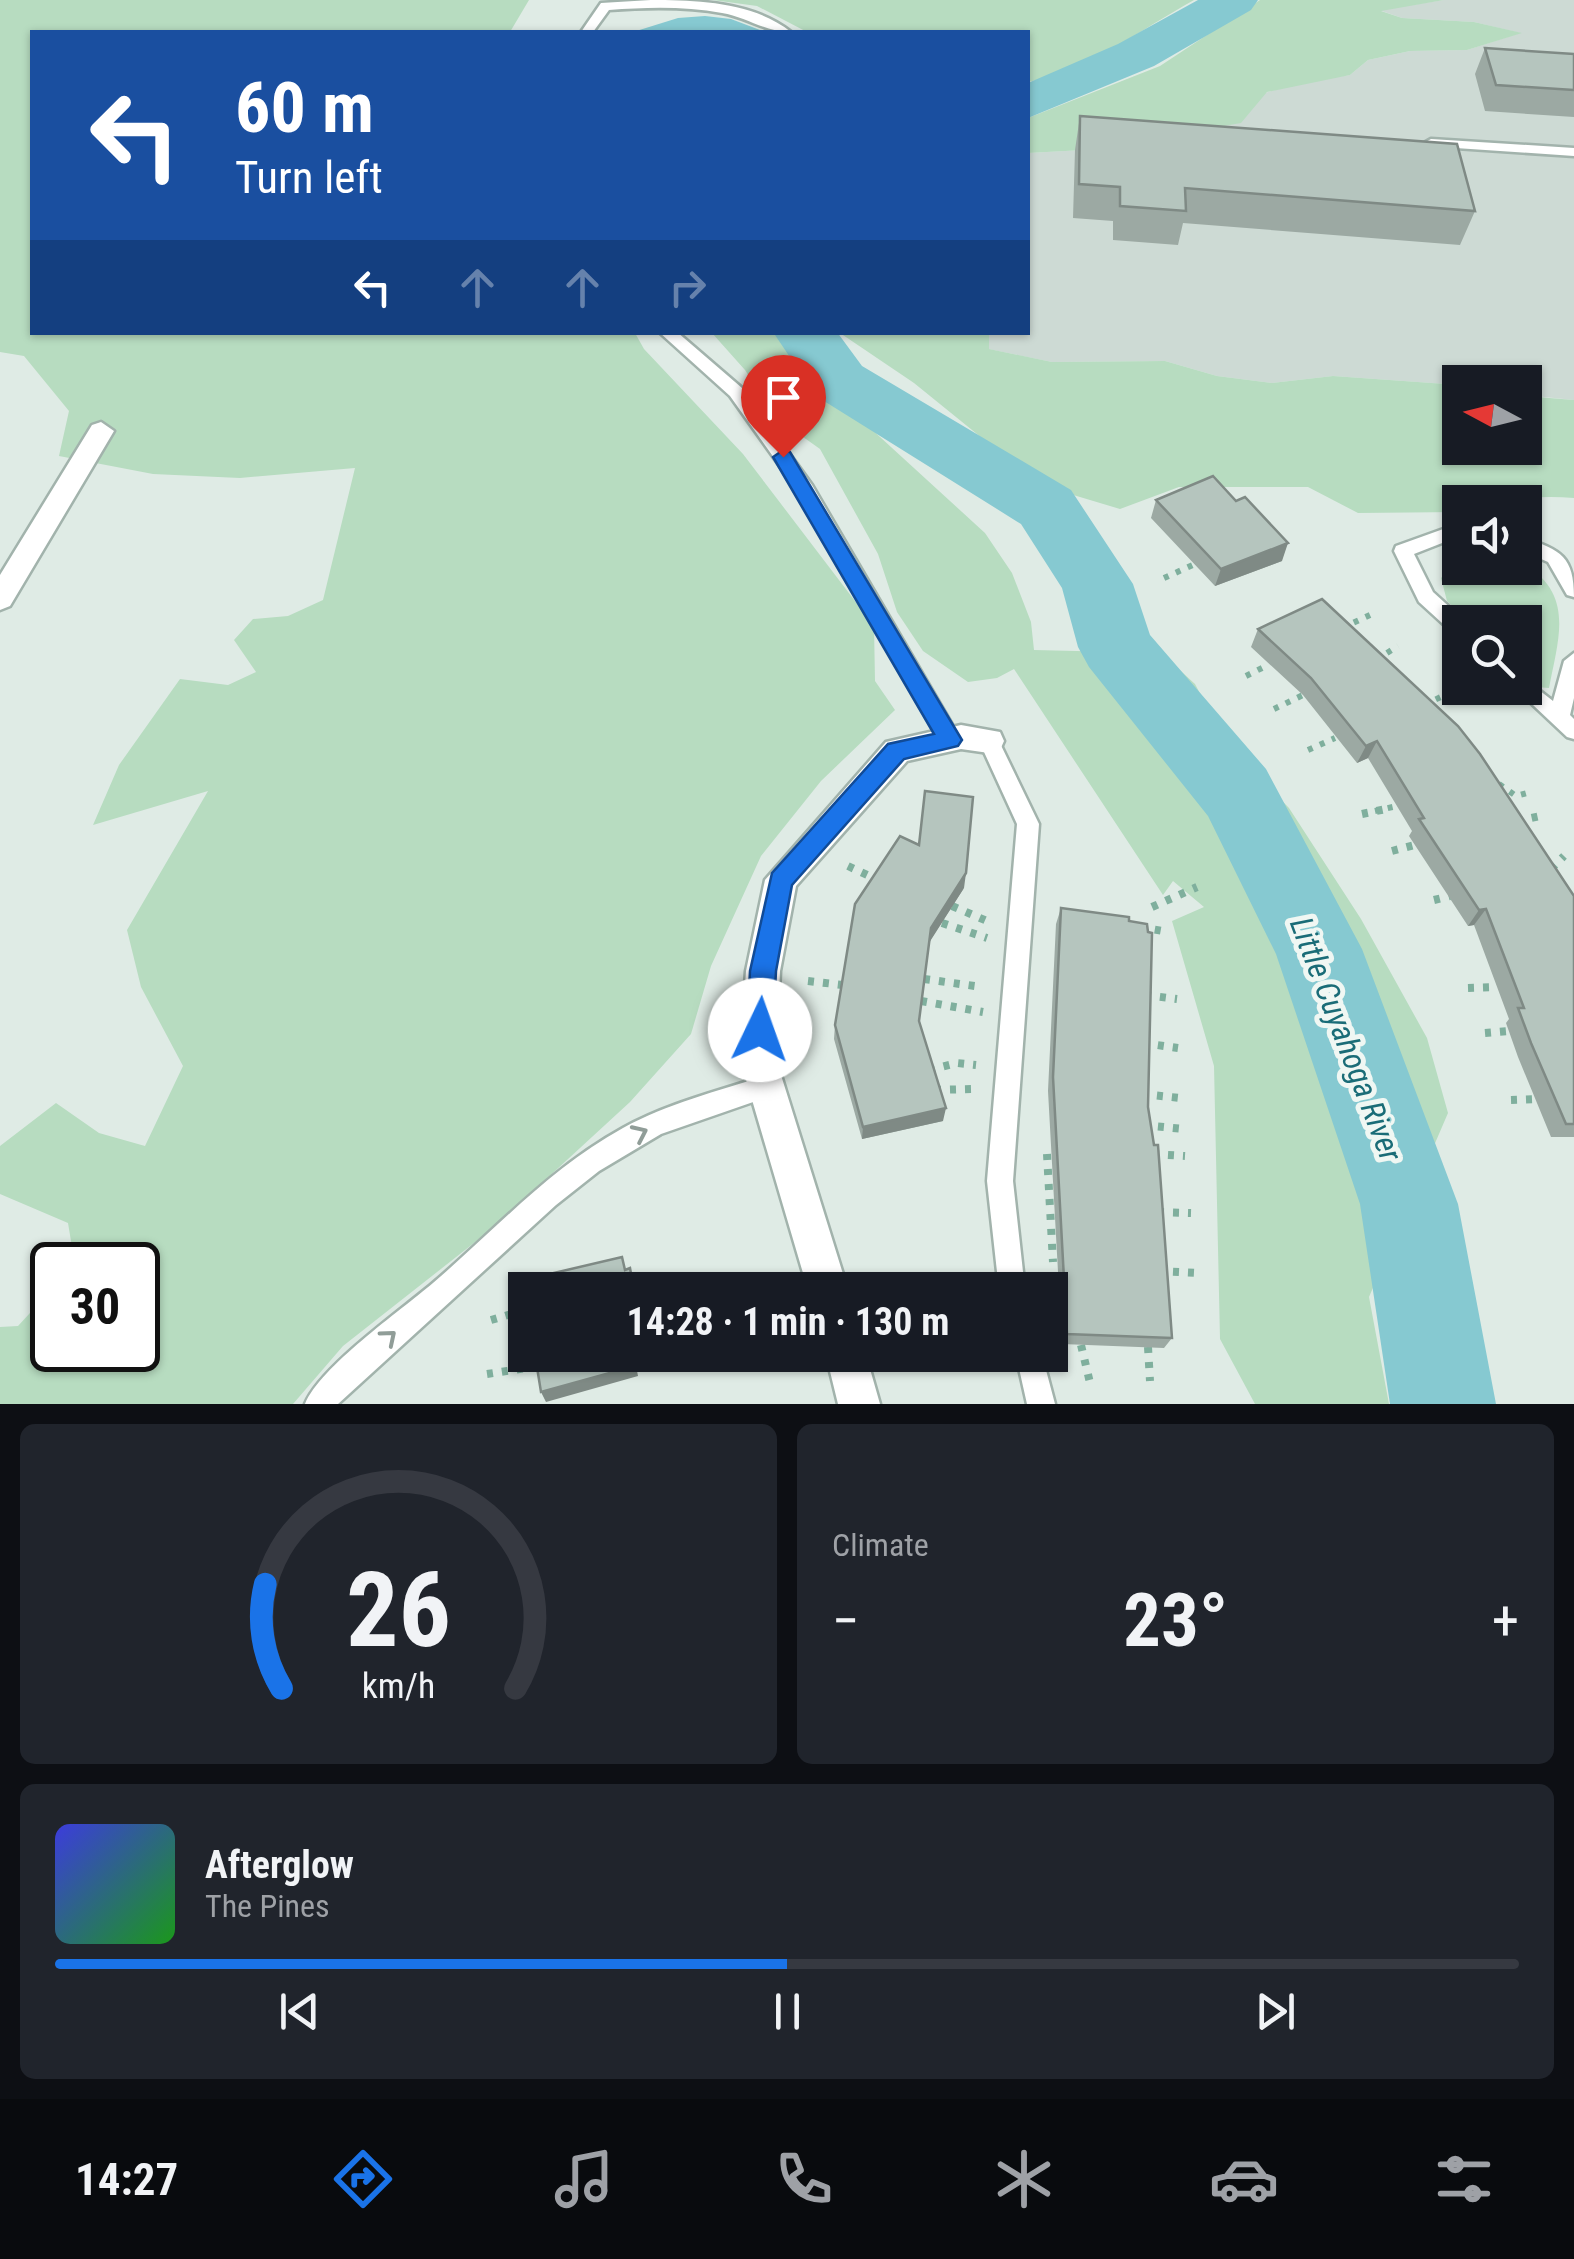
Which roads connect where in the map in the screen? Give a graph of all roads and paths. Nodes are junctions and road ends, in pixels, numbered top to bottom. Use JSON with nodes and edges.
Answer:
{"nodes":[{"id":1,"x":588,"y":30,"type":"edge"},
{"id":2,"x":782,"y":30,"type":"edge"},
{"id":3,"x":1406,"y":142,"type":"edge"},
{"id":4,"x":1574,"y":152,"type":"edge"},
{"id":5,"x":670,"y":335,"type":"edge"},
{"id":6,"x":101,"y":431,"type":"dead end"},
{"id":7,"x":1442,"y":536,"type":"edge"},
{"id":8,"x":1542,"y":552,"type":"edge"},
{"id":9,"x":1195,"y":564,"type":"edge"},
{"id":10,"x":1164,"y":578,"type":"dead end"},
{"id":11,"x":1574,"y":590,"type":"edge"},
{"id":12,"x":0,"y":598,"type":"edge"},
{"id":13,"x":1442,"y":612,"type":"edge"},
{"id":14,"x":1370,"y":616,"type":"dead end"},
{"id":15,"x":1328,"y":621,"type":"edge"},
{"id":16,"x":1398,"y":646,"type":"dead end"},
{"id":17,"x":1374,"y":662,"type":"edge"},
{"id":18,"x":1574,"y":662,"type":"edge"},
{"id":19,"x":1268,"y":665,"type":"edge"},
{"id":20,"x":1246,"y":676,"type":"dead end"},
{"id":21,"x":1303,"y":696,"type":"edge"},
{"id":22,"x":1442,"y":696,"type":"edge"},
{"id":23,"x":1542,"y":702,"type":"edge"},
{"id":24,"x":1274,"y":709,"type":"dead end"},
{"id":25,"x":1414,"y":710,"type":"edge"},
{"id":26,"x":1566,"y":724,"type":"edge"},
{"id":27,"x":1335,"y":738,"type":"dead end"},
{"id":28,"x":950,"y":740,"type":"junction"},
{"id":29,"x":990,"y":740,"type":"joint"},
{"id":30,"x":1308,"y":750,"type":"dead end"},
{"id":31,"x":1490,"y":778,"type":"edge"},
{"id":32,"x":1528,"y":793,"type":"dead end"},
{"id":33,"x":1397,"y":806,"type":"dead end"},
{"id":34,"x":1362,"y":814,"type":"dead end"},
{"id":35,"x":1540,"y":816,"type":"dead end"},
{"id":36,"x":1508,"y":822,"type":"edge"},
{"id":37,"x":1415,"y":844,"type":"dead end"},
{"id":38,"x":1392,"y":851,"type":"dead end"},
{"id":39,"x":1564,"y":856,"type":"dead end"},
{"id":40,"x":848,"y":866,"type":"dead end"},
{"id":41,"x":879,"y":881,"type":"edge"},
{"id":42,"x":1549,"y":886,"type":"edge"},
{"id":43,"x":1197,"y":887,"type":"dead end"},
{"id":44,"x":1450,"y":896,"type":"dead end"},
{"id":45,"x":1434,"y":900,"type":"dead end"},
{"id":46,"x":952,"y":906,"type":"edge"},
{"id":47,"x":1152,"y":907,"type":"dead end"},
{"id":48,"x":991,"y":921,"type":"dead end"},
{"id":49,"x":942,"y":922,"type":"edge"},
{"id":50,"x":1132,"y":926,"type":"edge"},
{"id":51,"x":1163,"y":931,"type":"dead end"},
{"id":52,"x":989,"y":938,"type":"dead end"},
{"id":53,"x":924,"y":979,"type":"edge"},
{"id":54,"x":808,"y":981,"type":"dead end"},
{"id":55,"x":843,"y":985,"type":"edge"},
{"id":56,"x":986,"y":987,"type":"dead end"},
{"id":57,"x":1498,"y":987,"type":"dead end"},
{"id":58,"x":1468,"y":988,"type":"dead end"},
{"id":59,"x":1146,"y":995,"type":"edge"},
{"id":60,"x":1177,"y":999,"type":"dead end"},
{"id":61,"x":921,"y":1001,"type":"edge"},
{"id":62,"x":984,"y":1012,"type":"dead end"},
{"id":63,"x":1508,"y":1031,"type":"dead end"},
{"id":64,"x":1485,"y":1033,"type":"dead end"},
{"id":65,"x":1132,"y":1041,"type":"edge"},
{"id":66,"x":1178,"y":1048,"type":"dead end"},
{"id":67,"x":980,"y":1066,"type":"dead end"},
{"id":68,"x":928,"y":1070,"type":"edge"},
{"id":69,"x":766,"y":1086,"type":"junction"},
{"id":70,"x":978,"y":1089,"type":"dead end"},
{"id":71,"x":934,"y":1090,"type":"edge"},
{"id":72,"x":1140,"y":1094,"type":"edge"},
{"id":73,"x":1180,"y":1098,"type":"dead end"},
{"id":74,"x":1538,"y":1099,"type":"dead end"},
{"id":75,"x":1511,"y":1100,"type":"dead end"},
{"id":76,"x":1129,"y":1123,"type":"edge"},
{"id":77,"x":1182,"y":1129,"type":"dead end"},
{"id":78,"x":1047,"y":1154,"type":"dead end"},
{"id":79,"x":1146,"y":1154,"type":"edge"},
{"id":80,"x":1185,"y":1156,"type":"dead end"},
{"id":81,"x":1156,"y":1212,"type":"edge"},
{"id":82,"x":1191,"y":1213,"type":"dead end"},
{"id":83,"x":1053,"y":1262,"type":"dead end"},
{"id":84,"x":1147,"y":1270,"type":"edge"},
{"id":85,"x":823,"y":1272,"type":"edge"},
{"id":86,"x":1010,"y":1272,"type":"edge"},
{"id":87,"x":1196,"y":1273,"type":"dead end"},
{"id":88,"x":508,"y":1315,"type":"edge"},
{"id":89,"x":491,"y":1320,"type":"dead end"},
{"id":90,"x":1082,"y":1346,"type":"edge"},
{"id":91,"x":1148,"y":1347,"type":"edge"},
{"id":92,"x":508,"y":1371,"type":"edge"},
{"id":93,"x":851,"y":1372,"type":"edge"},
{"id":94,"x":1033,"y":1372,"type":"edge"},
{"id":95,"x":487,"y":1374,"type":"dead end"},
{"id":96,"x":1150,"y":1381,"type":"dead end"},
{"id":97,"x":1092,"y":1387,"type":"dead end"},
{"id":98,"x":319,"y":1404,"type":"edge"},
{"id":99,"x":859,"y":1404,"type":"edge"},
{"id":100,"x":1041,"y":1404,"type":"edge"}],
"edges":[{"from":1,"to":2,"type":"lane"},
{"from":3,"to":4,"type":"lane"},
{"from":5,"to":28,"type":"lane"},
{"from":6,"to":12,"type":"street"},
{"from":7,"to":13,"type":"lane"},
{"from":8,"to":11,"type":"lane"},
{"from":9,"to":10,"type":"path"},
{"from":14,"to":15,"type":"path"},
{"from":16,"to":17,"type":"path"},
{"from":18,"to":26,"type":"lane"},
{"from":19,"to":20,"type":"path"},
{"from":21,"to":24,"type":"path"},
{"from":22,"to":25,"type":"path"},
{"from":23,"to":26,"type":"lane"},
{"from":27,"to":30,"type":"path"},
{"from":28,"to":29,"type":"street"},
{"from":28,"to":69,"type":"street"},
{"from":29,"to":86,"type":"lane"},
{"from":31,"to":32,"type":"path"},
{"from":33,"to":34,"type":"path"},
{"from":35,"to":36,"type":"path"},
{"from":37,"to":38,"type":"path"},
{"from":39,"to":42,"type":"path"},
{"from":40,"to":41,"type":"path"},
{"from":43,"to":47,"type":"path"},
{"from":44,"to":45,"type":"path"},
{"from":46,"to":48,"type":"path"},
{"from":49,"to":52,"type":"path"},
{"from":50,"to":51,"type":"path"},
{"from":53,"to":56,"type":"path"},
{"from":54,"to":55,"type":"path"},
{"from":57,"to":58,"type":"path"},
{"from":59,"to":60,"type":"path"},
{"from":61,"to":62,"type":"path"},
{"from":63,"to":64,"type":"path"},
{"from":65,"to":66,"type":"path"},
{"from":67,"to":68,"type":"path"},
{"from":69,"to":85,"type":"street"},
{"from":98,"to":69,"type":"lane","one_way":true},
{"from":70,"to":71,"type":"path"},
{"from":72,"to":73,"type":"path"},
{"from":74,"to":75,"type":"path"},
{"from":76,"to":77,"type":"path"},
{"from":78,"to":83,"type":"path"},
{"from":79,"to":80,"type":"path"},
{"from":81,"to":82,"type":"path"},
{"from":84,"to":87,"type":"path"},
{"from":88,"to":89,"type":"path"},
{"from":90,"to":97,"type":"path"},
{"from":91,"to":96,"type":"path"},
{"from":92,"to":95,"type":"path"},
{"from":93,"to":99,"type":"street"},
{"from":94,"to":100,"type":"lane"}]}
